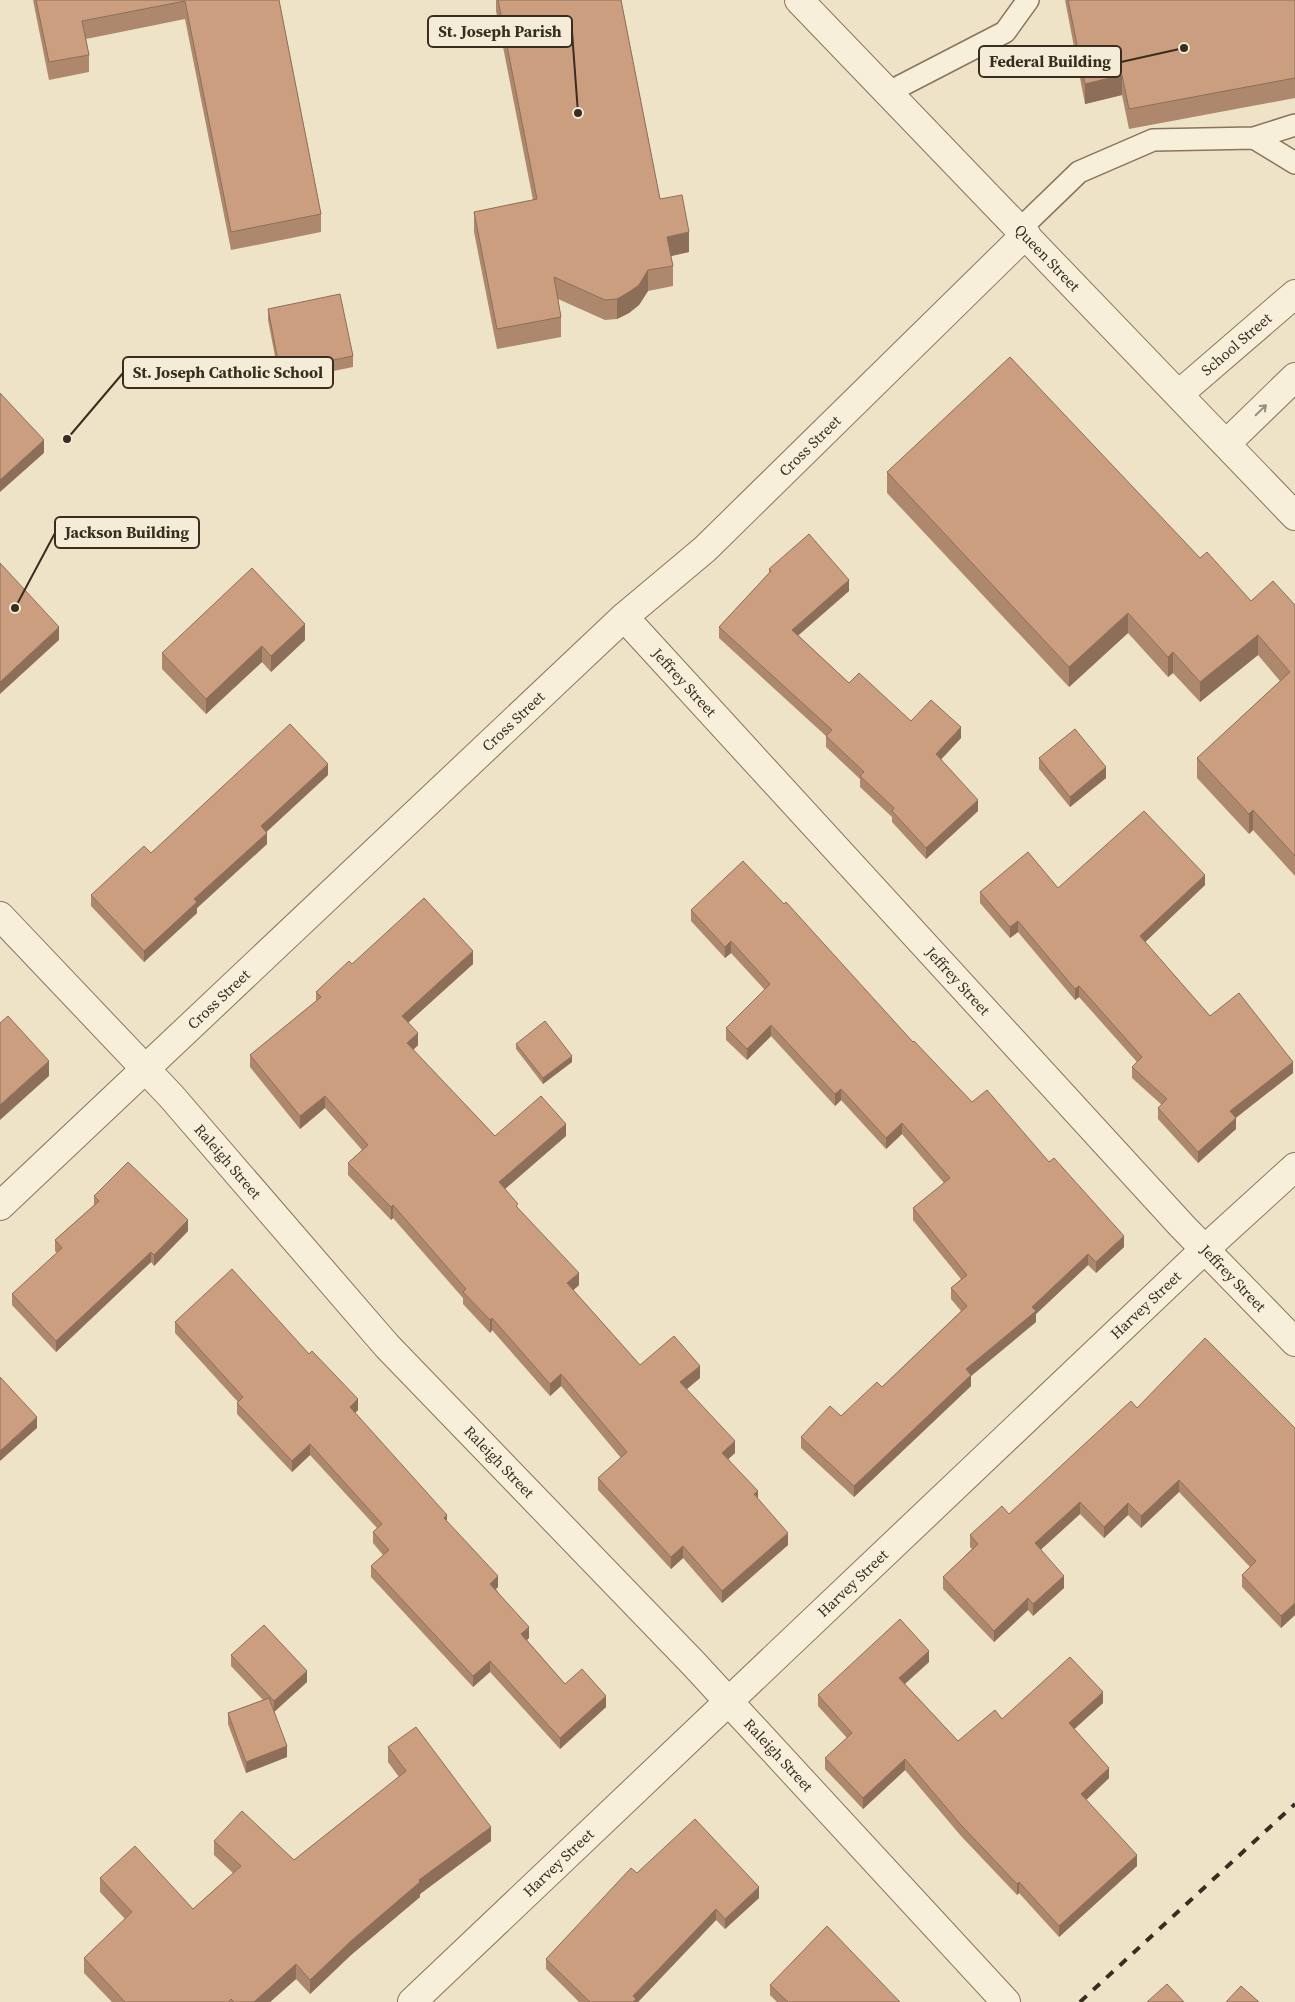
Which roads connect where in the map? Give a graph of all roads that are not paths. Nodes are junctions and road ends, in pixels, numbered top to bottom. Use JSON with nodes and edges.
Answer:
{"nodes":[{"id":1,"x":800,"y":0,"type":"edge"},
{"id":2,"x":1028,"y":0,"type":"edge"},
{"id":3,"x":889,"y":92,"type":"junction"},
{"id":4,"x":1295,"y":125,"type":"edge"},
{"id":5,"x":1254,"y":138,"type":"junction"},
{"id":6,"x":1295,"y":163,"type":"edge"},
{"id":7,"x":1023,"y":232,"type":"junction"},
{"id":8,"x":1295,"y":294,"type":"edge"},
{"id":9,"x":1295,"y":377,"type":"edge"},
{"id":10,"x":1179,"y":394,"type":"junction"},
{"id":11,"x":1227,"y":443,"type":"junction"},
{"id":12,"x":1295,"y":516,"type":"edge"},
{"id":13,"x":624,"y":617,"type":"junction"},
{"id":14,"x":0,"y":916,"type":"edge"},
{"id":15,"x":146,"y":1069,"type":"junction"},
{"id":16,"x":1295,"y":1168,"type":"edge"},
{"id":17,"x":0,"y":1206,"type":"edge"},
{"id":18,"x":1205,"y":1249,"type":"junction"},
{"id":19,"x":1295,"y":1342,"type":"edge"},
{"id":20,"x":729,"y":1702,"type":"junction"},
{"id":21,"x":412,"y":2002,"type":"edge"},
{"id":22,"x":1006,"y":2002,"type":"edge"}],
"edges":[{"from":1,"to":3,"type":"street","name":"Queen Street"},
{"from":2,"to":3,"type":"lane"},
{"from":3,"to":7,"type":"street","name":"Queen Street"},
{"from":4,"to":5,"type":"lane"},
{"from":5,"to":6,"type":"lane"},
{"from":5,"to":7,"type":"lane"},
{"from":7,"to":10,"type":"street","name":"Queen Street"},
{"from":7,"to":13,"type":"street","name":"Cross Street"},
{"from":8,"to":10,"type":"street","name":"School Street"},
{"from":11,"to":9,"type":"street","one_way":true},
{"from":10,"to":11,"type":"street","name":"Queen Street"},
{"from":11,"to":12,"type":"street","name":"Queen Street"},
{"from":13,"to":15,"type":"street","name":"Cross Street"},
{"from":13,"to":18,"type":"street","name":"Jeffrey Street"},
{"from":14,"to":15,"type":"street","name":"Raleigh Street"},
{"from":15,"to":17,"type":"street","name":"Cross Street"},
{"from":15,"to":20,"type":"street","name":"Raleigh Street"},
{"from":16,"to":18,"type":"street","name":"Harvey Street"},
{"from":18,"to":19,"type":"street","name":"Jeffrey Street"},
{"from":18,"to":20,"type":"street","name":"Harvey Street"},
{"from":20,"to":21,"type":"street","name":"Harvey Street"},
{"from":20,"to":22,"type":"street","name":"Raleigh Street"}]}
